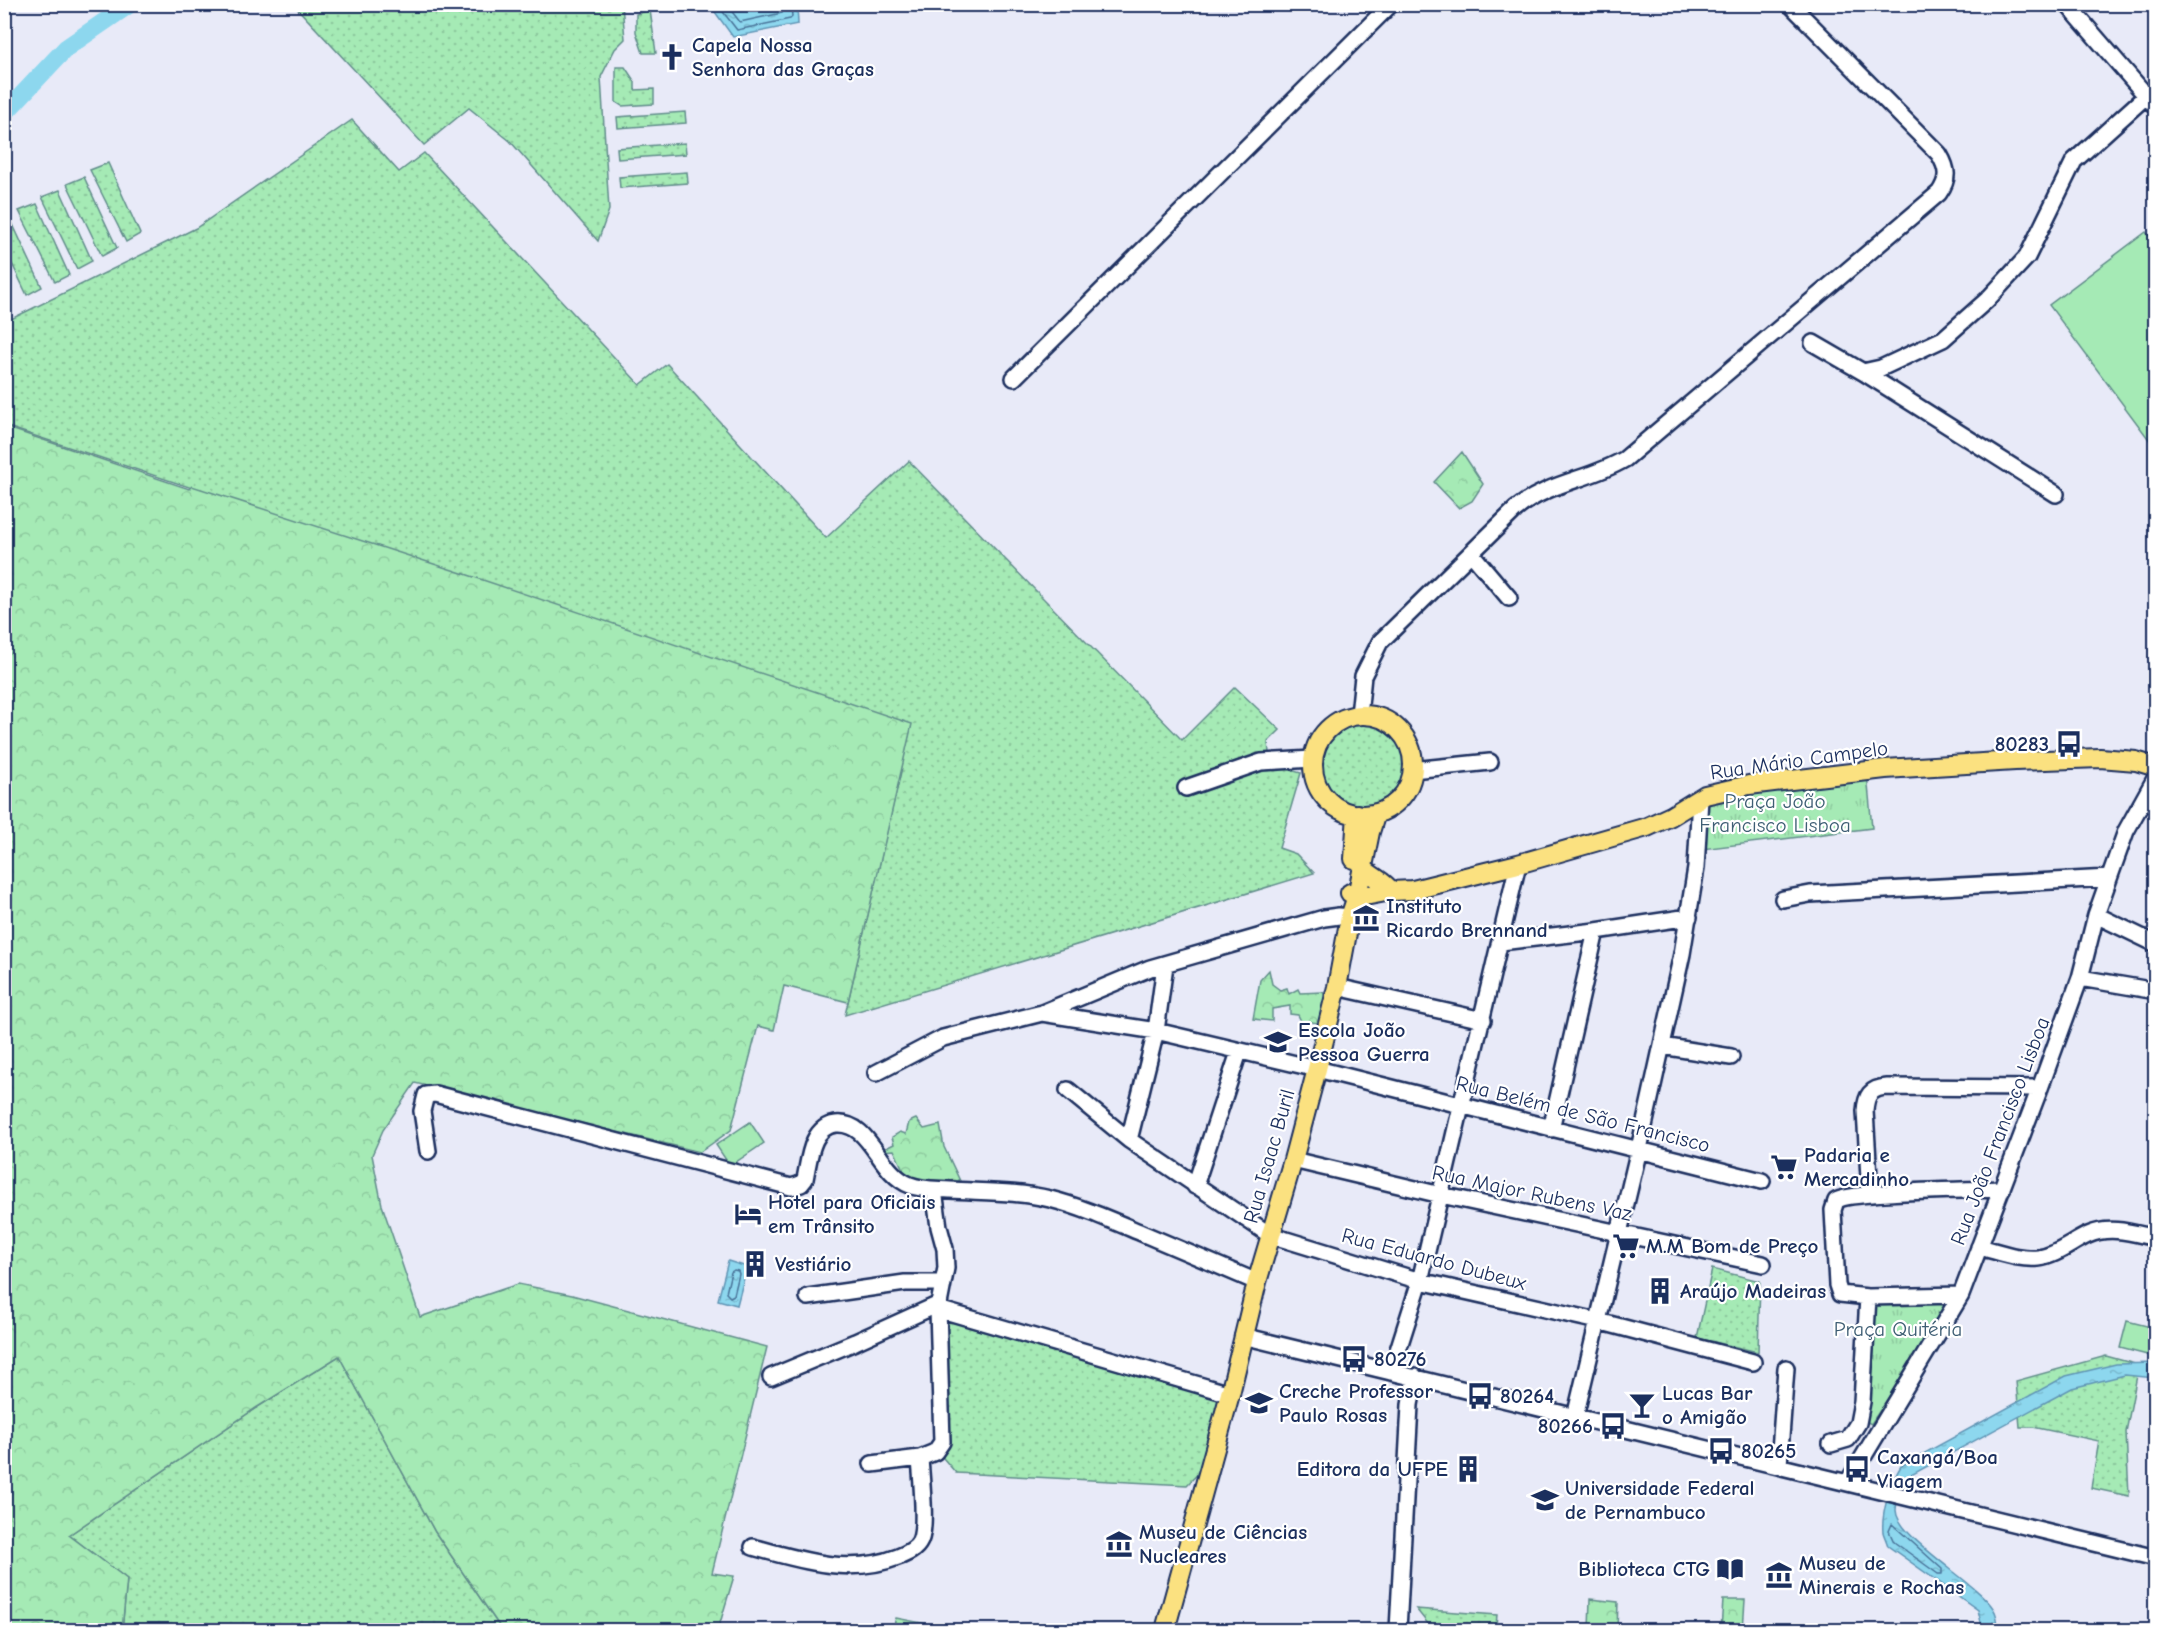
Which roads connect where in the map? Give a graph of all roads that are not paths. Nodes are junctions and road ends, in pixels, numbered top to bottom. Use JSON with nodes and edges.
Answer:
{"nodes":[{"id":1,"x":1391,"y":4,"type":"edge"},
{"id":2,"x":1790,"y":4,"type":"edge"},
{"id":3,"x":2067,"y":4,"type":"edge"},
{"id":4,"x":2151,"y":101,"type":"edge"},
{"id":5,"x":1813,"y":343,"type":"dead end"},
{"id":6,"x":1863,"y":372,"type":"junction"},
{"id":7,"x":1014,"y":378,"type":"dead end"},
{"id":8,"x":2056,"y":494,"type":"dead end"},
{"id":9,"x":1471,"y":553,"type":"junction"},
{"id":10,"x":1509,"y":598,"type":"dead end"},
{"id":11,"x":1359,"y":715,"type":"junction"},
{"id":12,"x":1313,"y":759,"type":"junction"},
{"id":13,"x":1491,"y":762,"type":"dead end"},
{"id":14,"x":2156,"y":767,"type":"edge"},
{"id":15,"x":1412,"y":770,"type":"junction"},
{"id":16,"x":2156,"y":777,"type":"edge"},
{"id":17,"x":1186,"y":789,"type":"dead end"},
{"id":18,"x":1700,"y":798,"type":"junction"},
{"id":19,"x":1376,"y":813,"type":"junction"},
{"id":20,"x":1357,"y":814,"type":"junction"},
{"id":21,"x":1518,"y":864,"type":"junction"},
{"id":22,"x":1363,"y":868,"type":"junction"},
{"id":23,"x":2109,"y":878,"type":"junction"},
{"id":24,"x":1391,"y":891,"type":"junction"},
{"id":25,"x":1354,"y":895,"type":"junction"},
{"id":26,"x":1783,"y":899,"type":"dead end"},
{"id":27,"x":2097,"y":915,"type":"junction"},
{"id":28,"x":1350,"y":917,"type":"junction"},
{"id":29,"x":1689,"y":917,"type":"junction"},
{"id":30,"x":1596,"y":931,"type":"junction"},
{"id":31,"x":1501,"y":942,"type":"junction"},
{"id":32,"x":2156,"y":944,"type":"edge"},
{"id":33,"x":1165,"y":965,"type":"junction"},
{"id":34,"x":2080,"y":978,"type":"junction"},
{"id":35,"x":1337,"y":987,"type":"junction"},
{"id":36,"x":2156,"y":991,"type":"edge"},
{"id":37,"x":1042,"y":1013,"type":"junction"},
{"id":38,"x":1483,"y":1020,"type":"junction"},
{"id":39,"x":1156,"y":1031,"type":"junction"},
{"id":40,"x":1662,"y":1046,"type":"junction"},
{"id":41,"x":1239,"y":1052,"type":"junction"},
{"id":42,"x":1731,"y":1057,"type":"dead end"},
{"id":43,"x":1317,"y":1069,"type":"junction"},
{"id":44,"x":876,"y":1073,"type":"dead end"},
{"id":45,"x":2040,"y":1088,"type":"junction"},
{"id":46,"x":1068,"y":1090,"type":"dead end"},
{"id":47,"x":1462,"y":1107,"type":"junction"},
{"id":48,"x":1551,"y":1129,"type":"junction"},
{"id":49,"x":1130,"y":1140,"type":"junction"},
{"id":50,"x":1639,"y":1149,"type":"junction"},
{"id":51,"x":428,"y":1151,"type":"dead end"},
{"id":52,"x":1293,"y":1160,"type":"junction"},
{"id":53,"x":1762,"y":1180,"type":"dead end"},
{"id":54,"x":1195,"y":1186,"type":"junction"},
{"id":55,"x":2002,"y":1189,"type":"junction"},
{"id":56,"x":934,"y":1190,"type":"junction"},
{"id":57,"x":1870,"y":1194,"type":"junction"},
{"id":58,"x":1441,"y":1195,"type":"junction"},
{"id":59,"x":1619,"y":1232,"type":"junction"},
{"id":60,"x":1270,"y":1235,"type":"junction"},
{"id":61,"x":2156,"y":1238,"type":"edge"},
{"id":62,"x":1979,"y":1247,"type":"junction"},
{"id":63,"x":1763,"y":1264,"type":"dead end"},
{"id":64,"x":1420,"y":1281,"type":"junction"},
{"id":65,"x":943,"y":1282,"type":"junction"},
{"id":66,"x":1257,"y":1282,"type":"junction"},
{"id":67,"x":1961,"y":1294,"type":"junction"},
{"id":68,"x":808,"y":1297,"type":"dead end"},
{"id":69,"x":1868,"y":1297,"type":"junction"},
{"id":70,"x":938,"y":1306,"type":"junction"},
{"id":71,"x":1598,"y":1321,"type":"junction"},
{"id":72,"x":1243,"y":1336,"type":"junction"},
{"id":73,"x":1753,"y":1362,"type":"dead end"},
{"id":74,"x":1786,"y":1368,"type":"dead end"},
{"id":75,"x":1391,"y":1372,"type":"junction"},
{"id":76,"x":771,"y":1377,"type":"dead end"},
{"id":77,"x":1415,"y":1377,"type":"junction"},
{"id":78,"x":1230,"y":1394,"type":"junction"},
{"id":79,"x":1575,"y":1417,"type":"junction"},
{"id":80,"x":1831,"y":1444,"type":"dead end"},
{"id":81,"x":920,"y":1458,"type":"junction"},
{"id":82,"x":872,"y":1464,"type":"dead end"},
{"id":83,"x":1779,"y":1465,"type":"junction"},
{"id":84,"x":1848,"y":1482,"type":"junction"},
{"id":85,"x":753,"y":1547,"type":"dead end"},
{"id":86,"x":2156,"y":1558,"type":"edge"},
{"id":87,"x":1165,"y":1630,"type":"edge"},
{"id":88,"x":1398,"y":1630,"type":"edge"}],
"edges":[{"from":1,"to":7,"type":"street"},
{"from":2,"to":9,"type":"street"},
{"from":3,"to":4,"type":"street"},
{"from":4,"to":6,"type":"street"},
{"from":5,"to":6,"type":"street"},
{"from":6,"to":8,"type":"street"},
{"from":9,"to":10,"type":"street"},
{"from":9,"to":11,"type":"street"},
{"from":11,"to":12,"type":"main road"},
{"from":11,"to":15,"type":"main road"},
{"from":12,"to":17,"type":"street"},
{"from":12,"to":20,"type":"main road"},
{"from":13,"to":15,"type":"street"},
{"from":14,"to":18,"type":"main road","name":"Rua Mário Campelo"},
{"from":15,"to":19,"type":"main road"},
{"from":16,"to":23,"type":"street","name":"Rua João Francisco Lisboa"},
{"from":18,"to":21,"type":"main road","name":"Rua Mário Campelo"},
{"from":18,"to":29,"type":"street"},
{"from":19,"to":20,"type":"main road"},
{"from":19,"to":22,"type":"main road","name":"Rua Isaac Buril"},
{"from":20,"to":25,"type":"main road","name":"Rua Isaac Buril"},
{"from":21,"to":24,"type":"main road","name":"Rua Mário Campelo"},
{"from":21,"to":31,"type":"street"},
{"from":22,"to":24,"type":"main road"},
{"from":22,"to":25,"type":"main road","name":"Rua Isaac Buril"},
{"from":23,"to":26,"type":"street"},
{"from":23,"to":27,"type":"street","name":"Rua João Francisco Lisboa"},
{"from":24,"to":25,"type":"main road","name":"Rua Mário Campelo"},
{"from":25,"to":28,"type":"main road","name":"Rua Isaac Buril"},
{"from":27,"to":32,"type":"street"},
{"from":27,"to":34,"type":"street","name":"Rua João Francisco Lisboa"},
{"from":28,"to":33,"type":"street"},
{"from":28,"to":35,"type":"main road","name":"Rua Isaac Buril"},
{"from":29,"to":30,"type":"street"},
{"from":29,"to":40,"type":"street"},
{"from":30,"to":31,"type":"street"},
{"from":30,"to":48,"type":"street"},
{"from":31,"to":38,"type":"street"},
{"from":33,"to":37,"type":"street","name":"Rua Belém de São Francisco"},
{"from":33,"to":39,"type":"street"},
{"from":34,"to":36,"type":"street"},
{"from":34,"to":45,"type":"street","name":"Rua João Francisco Lisboa"},
{"from":35,"to":38,"type":"street"},
{"from":35,"to":43,"type":"main road","name":"Rua Isaac Buril"},
{"from":37,"to":39,"type":"street","name":"Rua Belém de São Francisco"},
{"from":37,"to":44,"type":"street","name":"Rua Belém de São Francisco"},
{"from":38,"to":47,"type":"street"},
{"from":39,"to":41,"type":"street","name":"Rua Belém de São Francisco"},
{"from":39,"to":49,"type":"street"},
{"from":40,"to":42,"type":"street"},
{"from":40,"to":50,"type":"street"},
{"from":41,"to":43,"type":"street","name":"Rua Belém de São Francisco"},
{"from":41,"to":54,"type":"street"},
{"from":43,"to":47,"type":"street","name":"Rua Belém de São Francisco"},
{"from":43,"to":52,"type":"main road","name":"Rua Isaac Buril"},
{"from":45,"to":55,"type":"street","name":"Rua João Francisco Lisboa"},
{"from":45,"to":57,"type":"street"},
{"from":46,"to":49,"type":"street","name":"Rua Eduardo Dubeux"},
{"from":47,"to":48,"type":"street","name":"Rua Belém de São Francisco"},
{"from":47,"to":58,"type":"street"},
{"from":48,"to":50,"type":"street","name":"Rua Belém de São Francisco"},
{"from":49,"to":54,"type":"street","name":"Rua Eduardo Dubeux"},
{"from":50,"to":53,"type":"street","name":"Rua Belém de São Francisco"},
{"from":50,"to":59,"type":"street"},
{"from":51,"to":56,"type":"street"},
{"from":52,"to":58,"type":"street","name":"Rua Major Rubens Vaz"},
{"from":52,"to":60,"type":"main road","name":"Rua Isaac Buril"},
{"from":54,"to":60,"type":"street","name":"Rua Eduardo Dubeux"},
{"from":55,"to":57,"type":"street"},
{"from":55,"to":62,"type":"street","name":"Rua João Francisco Lisboa"},
{"from":56,"to":65,"type":"street"},
{"from":56,"to":66,"type":"street"},
{"from":57,"to":69,"type":"street"},
{"from":58,"to":59,"type":"street","name":"Rua Major Rubens Vaz"},
{"from":58,"to":64,"type":"street"},
{"from":59,"to":63,"type":"street","name":"Rua Major Rubens Vaz"},
{"from":59,"to":71,"type":"street"},
{"from":60,"to":64,"type":"street","name":"Rua Eduardo Dubeux"},
{"from":60,"to":66,"type":"main road","name":"Rua Isaac Buril"},
{"from":61,"to":62,"type":"street"},
{"from":62,"to":67,"type":"street","name":"Rua João Francisco Lisboa"},
{"from":64,"to":71,"type":"street","name":"Rua Eduardo Dubeux"},
{"from":64,"to":75,"type":"street"},
{"from":65,"to":68,"type":"street"},
{"from":65,"to":70,"type":"street"},
{"from":66,"to":72,"type":"main road","name":"Rua Isaac Buril"},
{"from":67,"to":69,"type":"street"},
{"from":67,"to":84,"type":"street","name":"Rua João Francisco Lisboa"},
{"from":69,"to":80,"type":"street"},
{"from":70,"to":76,"type":"street"},
{"from":70,"to":78,"type":"street"},
{"from":70,"to":81,"type":"street"},
{"from":71,"to":73,"type":"street","name":"Rua Eduardo Dubeux"},
{"from":71,"to":79,"type":"street"},
{"from":72,"to":75,"type":"street"},
{"from":72,"to":78,"type":"main road","name":"Rua Isaac Buril"},
{"from":74,"to":83,"type":"street"},
{"from":75,"to":77,"type":"street"},
{"from":77,"to":79,"type":"street"},
{"from":77,"to":88,"type":"street"},
{"from":78,"to":87,"type":"main road","name":"Rua Isaac Buril"},
{"from":79,"to":83,"type":"street"},
{"from":81,"to":82,"type":"street"},
{"from":81,"to":85,"type":"street"},
{"from":83,"to":84,"type":"street"},
{"from":84,"to":86,"type":"street"}]}
